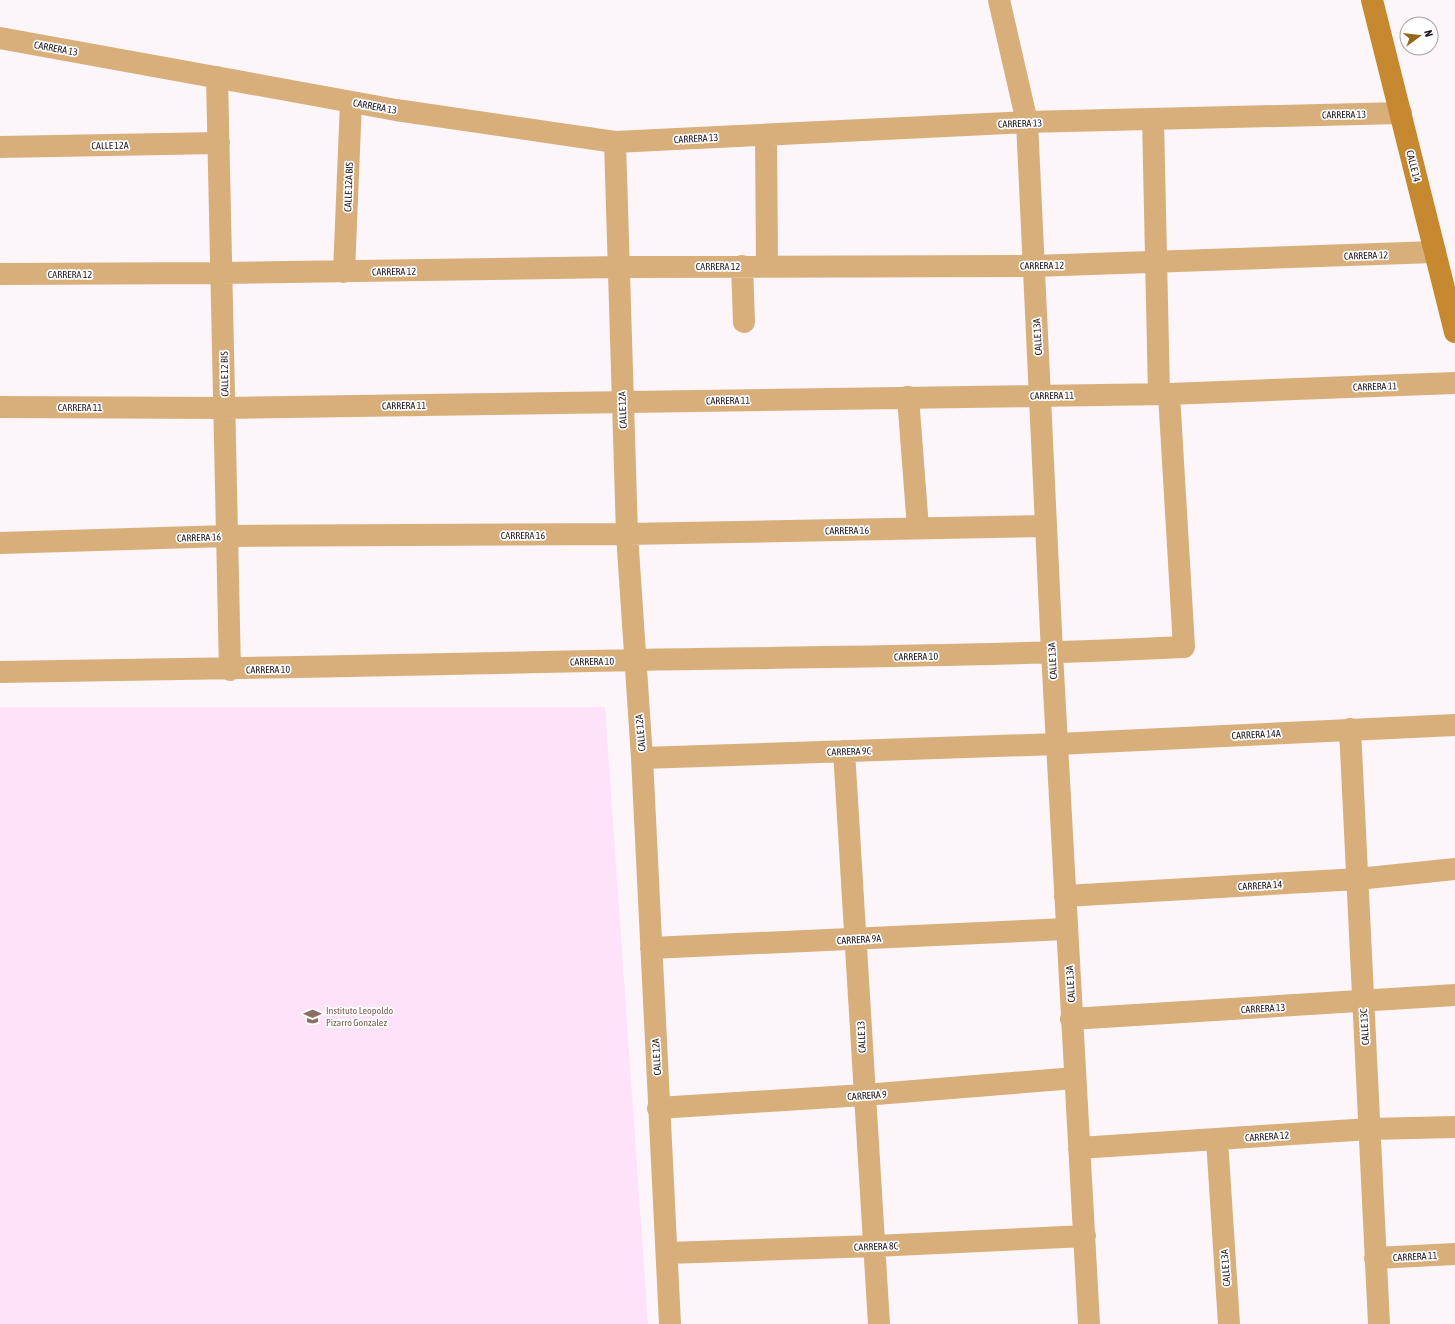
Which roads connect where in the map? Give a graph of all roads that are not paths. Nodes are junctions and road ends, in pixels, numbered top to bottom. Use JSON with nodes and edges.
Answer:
{"nodes":[{"id":1,"x":999,"y":0,"type":"edge"},
{"id":2,"x":1372,"y":0,"type":"edge"},
{"id":3,"x":0,"y":38,"type":"edge"},
{"id":4,"x":217,"y":77,"type":"junction"},
{"id":5,"x":351,"y":102,"type":"junction"},
{"id":6,"x":1401,"y":113,"type":"junction"},
{"id":7,"x":1153,"y":119,"type":"junction"},
{"id":8,"x":1027,"y":122,"type":"junction"},
{"id":9,"x":766,"y":135,"type":"junction"},
{"id":10,"x":615,"y":142,"type":"junction"},
{"id":11,"x":219,"y":143,"type":"junction"},
{"id":12,"x":0,"y":147,"type":"edge"},
{"id":13,"x":1435,"y":252,"type":"junction"},
{"id":14,"x":1156,"y":262,"type":"junction"},
{"id":15,"x":742,"y":266,"type":"junction"},
{"id":16,"x":767,"y":266,"type":"junction"},
{"id":17,"x":1034,"y":266,"type":"junction"},
{"id":18,"x":619,"y":267,"type":"junction"},
{"id":19,"x":344,"y":272,"type":"junction"},
{"id":20,"x":0,"y":274,"type":"edge"},
{"id":21,"x":222,"y":274,"type":"junction"},
{"id":22,"x":744,"y":322,"type":"dead end"},
{"id":23,"x":1455,"y":332,"type":"edge"},
{"id":24,"x":1455,"y":383,"type":"edge"},
{"id":25,"x":1164,"y":394,"type":"junction"},
{"id":26,"x":1040,"y":396,"type":"junction"},
{"id":27,"x":908,"y":397,"type":"junction"},
{"id":28,"x":622,"y":402,"type":"junction"},
{"id":29,"x":0,"y":407,"type":"edge"},
{"id":30,"x":225,"y":408,"type":"junction"},
{"id":31,"x":1046,"y":526,"type":"junction"},
{"id":32,"x":918,"y":528,"type":"junction"},
{"id":33,"x":627,"y":534,"type":"junction"},
{"id":34,"x":227,"y":536,"type":"junction"},
{"id":35,"x":0,"y":543,"type":"edge"},
{"id":36,"x":1052,"y":654,"type":"junction"},
{"id":37,"x":634,"y":660,"type":"junction"},
{"id":38,"x":230,"y":670,"type":"junction"},
{"id":39,"x":0,"y":672,"type":"edge"},
{"id":40,"x":1455,"y":725,"type":"edge"},
{"id":41,"x":1350,"y":729,"type":"junction"},
{"id":42,"x":1057,"y":744,"type":"junction"},
{"id":43,"x":844,"y":751,"type":"junction"},
{"id":44,"x":642,"y":758,"type":"junction"},
{"id":45,"x":1455,"y":869,"type":"edge"},
{"id":46,"x":1358,"y":879,"type":"junction"},
{"id":47,"x":1065,"y":896,"type":"junction"},
{"id":48,"x":1066,"y":928,"type":"junction"},
{"id":49,"x":856,"y":939,"type":"junction"},
{"id":50,"x":651,"y":948,"type":"junction"},
{"id":51,"x":1455,"y":995,"type":"edge"},
{"id":52,"x":1363,"y":1002,"type":"junction"},
{"id":53,"x":1072,"y":1019,"type":"junction"},
{"id":54,"x":1075,"y":1078,"type":"junction"},
{"id":55,"x":864,"y":1096,"type":"junction"},
{"id":56,"x":658,"y":1108,"type":"junction"},
{"id":57,"x":1455,"y":1127,"type":"edge"},
{"id":58,"x":1369,"y":1129,"type":"junction"},
{"id":59,"x":1217,"y":1140,"type":"junction"},
{"id":60,"x":1079,"y":1148,"type":"junction"},
{"id":61,"x":1085,"y":1236,"type":"junction"},
{"id":62,"x":875,"y":1246,"type":"junction"},
{"id":63,"x":667,"y":1253,"type":"junction"},
{"id":64,"x":1455,"y":1254,"type":"edge"},
{"id":65,"x":1375,"y":1258,"type":"junction"},
{"id":66,"x":670,"y":1324,"type":"edge"},
{"id":67,"x":879,"y":1324,"type":"edge"},
{"id":68,"x":1089,"y":1324,"type":"edge"},
{"id":69,"x":1229,"y":1324,"type":"edge"},
{"id":70,"x":1379,"y":1324,"type":"edge"}],
"edges":[{"from":1,"to":8,"type":"street","name":"CALLE 13A"},
{"from":2,"to":6,"type":"street","name":"CALLE 14"},
{"from":3,"to":4,"type":"street","name":"CARRERA 13"},
{"from":4,"to":5,"type":"street","name":"CARRERA 13"},
{"from":4,"to":11,"type":"street","name":"CALLE 12 BIS"},
{"from":5,"to":10,"type":"street","name":"CARRERA 13"},
{"from":5,"to":19,"type":"street","name":"CALLE 12A BIS"},
{"from":6,"to":7,"type":"street","name":"CARRERA 13"},
{"from":6,"to":13,"type":"street","name":"CALLE 14"},
{"from":7,"to":8,"type":"street","name":"CARRERA 13"},
{"from":7,"to":14,"type":"street"},
{"from":8,"to":9,"type":"street","name":"CARRERA 13"},
{"from":8,"to":17,"type":"street","name":"CALLE 13A"},
{"from":9,"to":10,"type":"street","name":"CARRERA 13"},
{"from":9,"to":16,"type":"street"},
{"from":10,"to":18,"type":"street","name":"CALLE 12A"},
{"from":11,"to":12,"type":"street","name":"CALLE 12A"},
{"from":11,"to":21,"type":"street","name":"CALLE 12 BIS"},
{"from":13,"to":14,"type":"street","name":"CARRERA 12"},
{"from":13,"to":23,"type":"street","name":"CALLE 14"},
{"from":14,"to":17,"type":"street","name":"CARRERA 12"},
{"from":14,"to":25,"type":"street"},
{"from":15,"to":16,"type":"street","name":"CARRERA 12"},
{"from":15,"to":18,"type":"street","name":"CARRERA 12"},
{"from":15,"to":22,"type":"street"},
{"from":16,"to":17,"type":"street","name":"CARRERA 12"},
{"from":17,"to":26,"type":"street","name":"CALLE 13A"},
{"from":18,"to":19,"type":"street","name":"CARRERA 12"},
{"from":18,"to":28,"type":"street","name":"CALLE 12A"},
{"from":19,"to":21,"type":"street","name":"CARRERA 12"},
{"from":20,"to":21,"type":"street","name":"CARRERA 12"},
{"from":21,"to":30,"type":"street","name":"CALLE 12 BIS"},
{"from":24,"to":25,"type":"street","name":"CARRERA 11"},
{"from":25,"to":26,"type":"street","name":"CARRERA 11"},
{"from":25,"to":36,"type":"street","name":"CARRERA 10"},
{"from":26,"to":27,"type":"street","name":"CARRERA 11"},
{"from":26,"to":31,"type":"street","name":"CALLE 13A"},
{"from":27,"to":28,"type":"street","name":"CARRERA 11"},
{"from":27,"to":32,"type":"street"},
{"from":28,"to":30,"type":"street","name":"CARRERA 11"},
{"from":28,"to":33,"type":"street","name":"CALLE 12A"},
{"from":29,"to":30,"type":"street","name":"CARRERA 11"},
{"from":30,"to":34,"type":"street","name":"CALLE 12 BIS"},
{"from":31,"to":32,"type":"street","name":"CARRERA 16"},
{"from":31,"to":36,"type":"street","name":"CALLE 13A"},
{"from":32,"to":33,"type":"street","name":"CARRERA 16"},
{"from":33,"to":34,"type":"street","name":"CARRERA 16"},
{"from":33,"to":37,"type":"street","name":"CALLE 12A"},
{"from":34,"to":35,"type":"street","name":"CARRERA 16"},
{"from":34,"to":38,"type":"street","name":"CALLE 12 BIS"},
{"from":36,"to":37,"type":"street","name":"CARRERA 10"},
{"from":36,"to":42,"type":"street","name":"CALLE 13A"},
{"from":37,"to":38,"type":"street","name":"CARRERA 10"},
{"from":37,"to":44,"type":"street","name":"CALLE 12A"},
{"from":38,"to":39,"type":"street","name":"CARRERA 10"},
{"from":40,"to":41,"type":"street","name":"CARRERA 14A"},
{"from":41,"to":42,"type":"street","name":"CARRERA 14A"},
{"from":41,"to":46,"type":"street","name":"CALLE 13C"},
{"from":42,"to":43,"type":"street","name":"CARRERA 9C"},
{"from":42,"to":47,"type":"street","name":"CALLE 13A"},
{"from":43,"to":44,"type":"street","name":"CARRERA 9C"},
{"from":43,"to":49,"type":"street","name":"CALLE 13"},
{"from":44,"to":50,"type":"street","name":"CALLE 12A"},
{"from":45,"to":46,"type":"street","name":"CARRERA 14"},
{"from":46,"to":47,"type":"street","name":"CARRERA 14"},
{"from":46,"to":52,"type":"street","name":"CALLE 13C"},
{"from":47,"to":48,"type":"street","name":"CALLE 13A"},
{"from":48,"to":49,"type":"street","name":"CARRERA 9A"},
{"from":48,"to":53,"type":"street","name":"CALLE 13A"},
{"from":49,"to":50,"type":"street","name":"CARRERA 9A"},
{"from":49,"to":55,"type":"street","name":"CALLE 13"},
{"from":50,"to":56,"type":"street","name":"CALLE 12A"},
{"from":51,"to":52,"type":"street","name":"CARRERA 13"},
{"from":52,"to":53,"type":"street","name":"CARRERA 13"},
{"from":52,"to":58,"type":"street","name":"CALLE 13C"},
{"from":53,"to":54,"type":"street","name":"CALLE 13A"},
{"from":54,"to":55,"type":"street","name":"CARRERA 9"},
{"from":54,"to":60,"type":"street","name":"CALLE 13A"},
{"from":55,"to":56,"type":"street","name":"CARRERA 9"},
{"from":55,"to":62,"type":"street","name":"CALLE 13"},
{"from":56,"to":63,"type":"street","name":"CALLE 12A"},
{"from":57,"to":58,"type":"street","name":"CARRERA 12"},
{"from":58,"to":59,"type":"street","name":"CARRERA 12"},
{"from":58,"to":65,"type":"street","name":"CALLE 13C"},
{"from":59,"to":60,"type":"street","name":"CARRERA 12"},
{"from":59,"to":69,"type":"street","name":"CALLE 13A"},
{"from":60,"to":61,"type":"street","name":"CALLE 13A"},
{"from":61,"to":62,"type":"street","name":"CARRERA 8C"},
{"from":61,"to":68,"type":"street","name":"CALLE 13A"},
{"from":62,"to":63,"type":"street","name":"CARRERA 8C"},
{"from":62,"to":67,"type":"street","name":"CALLE 13"},
{"from":63,"to":66,"type":"street","name":"CALLE 12A"},
{"from":64,"to":65,"type":"street","name":"CARRERA 11"},
{"from":65,"to":70,"type":"street","name":"CALLE 13C"}]}
